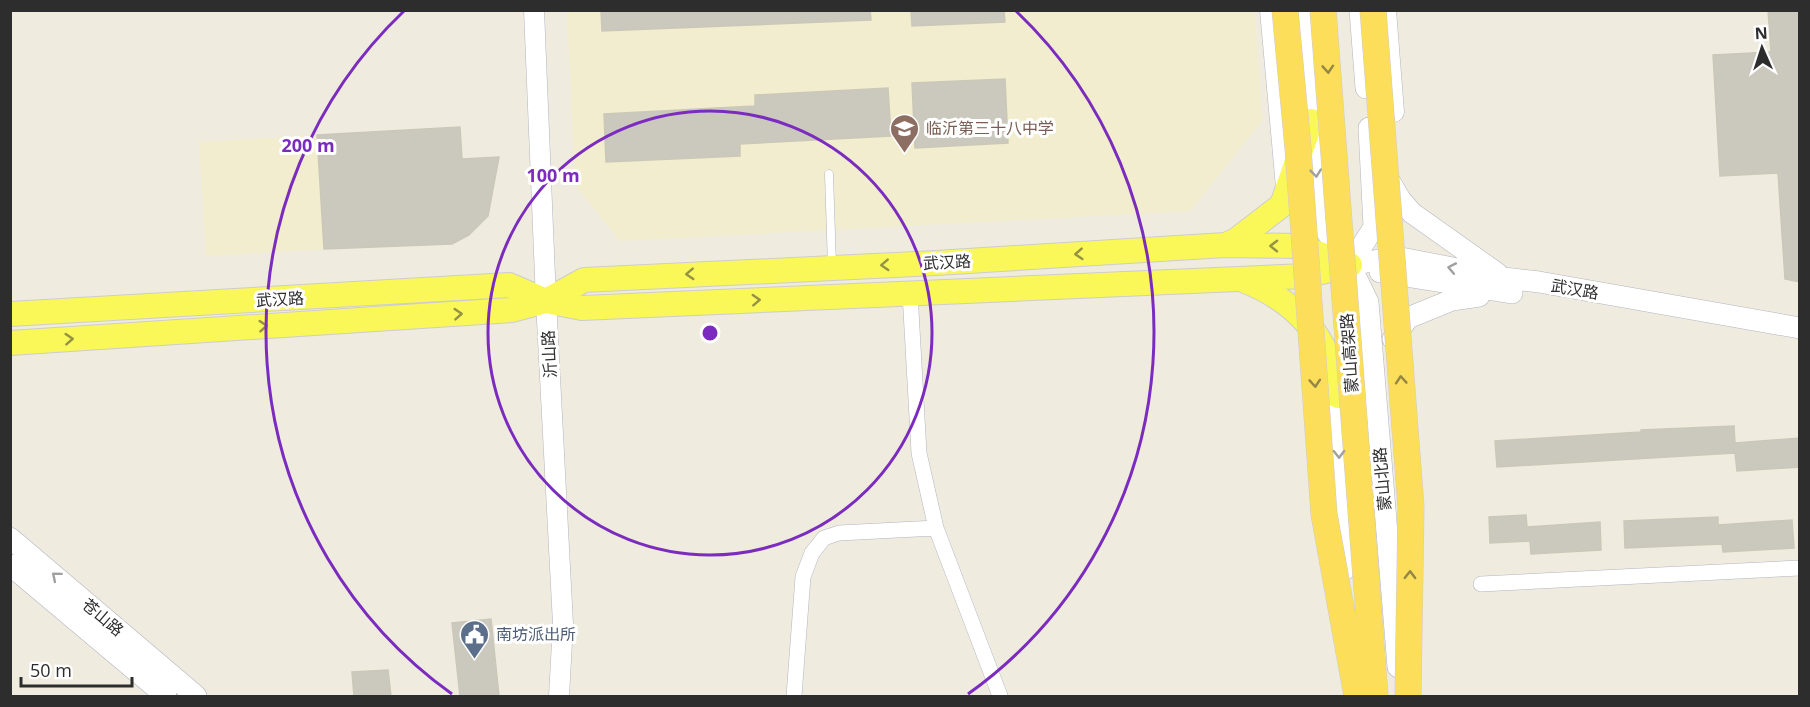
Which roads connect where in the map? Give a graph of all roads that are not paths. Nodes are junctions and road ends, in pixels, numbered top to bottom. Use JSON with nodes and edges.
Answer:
{"nodes":[{"id":1,"x":534,"y":10,"type":"edge"},
{"id":2,"x":1270,"y":10,"type":"edge"},
{"id":3,"x":1285,"y":10,"type":"edge"},
{"id":4,"x":1300,"y":10,"type":"edge"},
{"id":5,"x":1323,"y":10,"type":"edge"},
{"id":6,"x":1341,"y":10,"type":"edge"},
{"id":7,"x":1360,"y":10,"type":"edge"},
{"id":8,"x":1372,"y":10,"type":"edge"},
{"id":9,"x":1386,"y":10,"type":"edge"},
{"id":10,"x":1311,"y":121,"type":"junction"},
{"id":11,"x":1371,"y":150,"type":"junction"},
{"id":12,"x":829,"y":174,"type":"dead end"},
{"id":13,"x":1287,"y":193,"type":"junction"},
{"id":14,"x":1400,"y":199,"type":"junction"},
{"id":15,"x":1225,"y":245,"type":"junction"},
{"id":16,"x":1350,"y":265,"type":"junction"},
{"id":17,"x":832,"y":268,"type":"junction"},
{"id":18,"x":1241,"y":279,"type":"junction"},
{"id":19,"x":1504,"y":285,"type":"junction"},
{"id":20,"x":910,"y":293,"type":"junction"},
{"id":21,"x":546,"y":302,"type":"junction"},
{"id":22,"x":10,"y":314,"type":"edge"},
{"id":23,"x":1800,"y":328,"type":"edge"},
{"id":24,"x":1800,"y":342,"type":"edge"},
{"id":25,"x":10,"y":343,"type":"edge"},
{"id":26,"x":1338,"y":396,"type":"junction"},
{"id":27,"x":1376,"y":402,"type":"junction"},
{"id":28,"x":936,"y":528,"type":"junction"},
{"id":29,"x":10,"y":538,"type":"edge"},
{"id":30,"x":10,"y":565,"type":"edge"},
{"id":31,"x":1800,"y":568,"type":"edge"},
{"id":32,"x":1481,"y":584,"type":"dead end"},
{"id":33,"x":166,"y":696,"type":"edge"},
{"id":34,"x":196,"y":696,"type":"edge"},
{"id":35,"x":559,"y":696,"type":"edge"},
{"id":36,"x":794,"y":696,"type":"edge"},
{"id":37,"x":1000,"y":696,"type":"edge"},
{"id":38,"x":1351,"y":696,"type":"edge"},
{"id":39,"x":1357,"y":696,"type":"edge"},
{"id":40,"x":1375,"y":696,"type":"edge"},
{"id":41,"x":1392,"y":696,"type":"edge"},
{"id":42,"x":1401,"y":696,"type":"edge"},
{"id":43,"x":1408,"y":696,"type":"edge"}],
"edges":[{"from":1,"to":21,"type":"street","name":"沂山路"},
{"from":2,"to":13,"type":"street"},
{"from":3,"to":39,"type":"highway","one_way":true,"bridge":true},
{"from":4,"to":10,"type":"main road","name":"蒙山北路"},
{"from":5,"to":40,"type":"highway","name":"蒙山高架路","one_way":true,"bridge":true},
{"from":6,"to":41,"type":"highway","name":"蒙山高架路"},
{"from":7,"to":11,"type":"main road"},
{"from":43,"to":8,"type":"highway","one_way":true,"bridge":true},
{"from":9,"to":14,"type":"street"},
{"from":10,"to":13,"type":"main road"},
{"from":10,"to":16,"type":"main road","name":"蒙山北路","one_way":true},
{"from":11,"to":14,"type":"main road"},
{"from":11,"to":16,"type":"main road"},
{"from":12,"to":17,"type":"lane"},
{"from":13,"to":15,"type":"main road"},
{"from":14,"to":19,"type":"main road"},
{"from":16,"to":15,"type":"main road","name":"武汉路","one_way":true},
{"from":15,"to":17,"type":"main road","name":"武汉路","one_way":true},
{"from":16,"to":18,"type":"main road","name":"武汉路"},
{"from":16,"to":19,"type":"main road","name":"武汉路"},
{"from":16,"to":26,"type":"main road"},
{"from":16,"to":27,"type":"main road","name":"蒙山北路"},
{"from":17,"to":21,"type":"main road","name":"武汉路","one_way":true},
{"from":18,"to":20,"type":"main road","name":"武汉路"},
{"from":18,"to":26,"type":"main road"},
{"from":19,"to":23,"type":"main road","name":"武汉路"},
{"from":19,"to":24,"type":"main road","name":"武汉路"},
{"from":19,"to":27,"type":"main road"},
{"from":21,"to":20,"type":"main road","name":"武汉路","one_way":true},
{"from":20,"to":28,"type":"street"},
{"from":21,"to":22,"type":"main road","name":"武汉路"},
{"from":25,"to":21,"type":"main road","name":"武汉路","one_way":true},
{"from":21,"to":35,"type":"street","name":"沂山路"},
{"from":26,"to":38,"type":"main road","one_way":true},
{"from":27,"to":42,"type":"main road","name":"蒙山北路"},
{"from":28,"to":36,"type":"street"},
{"from":28,"to":37,"type":"street"},
{"from":34,"to":29,"type":"main road","name":"苍山路","one_way":true},
{"from":30,"to":33,"type":"main road","name":"苍山路"},
{"from":31,"to":32,"type":"street"}]}
